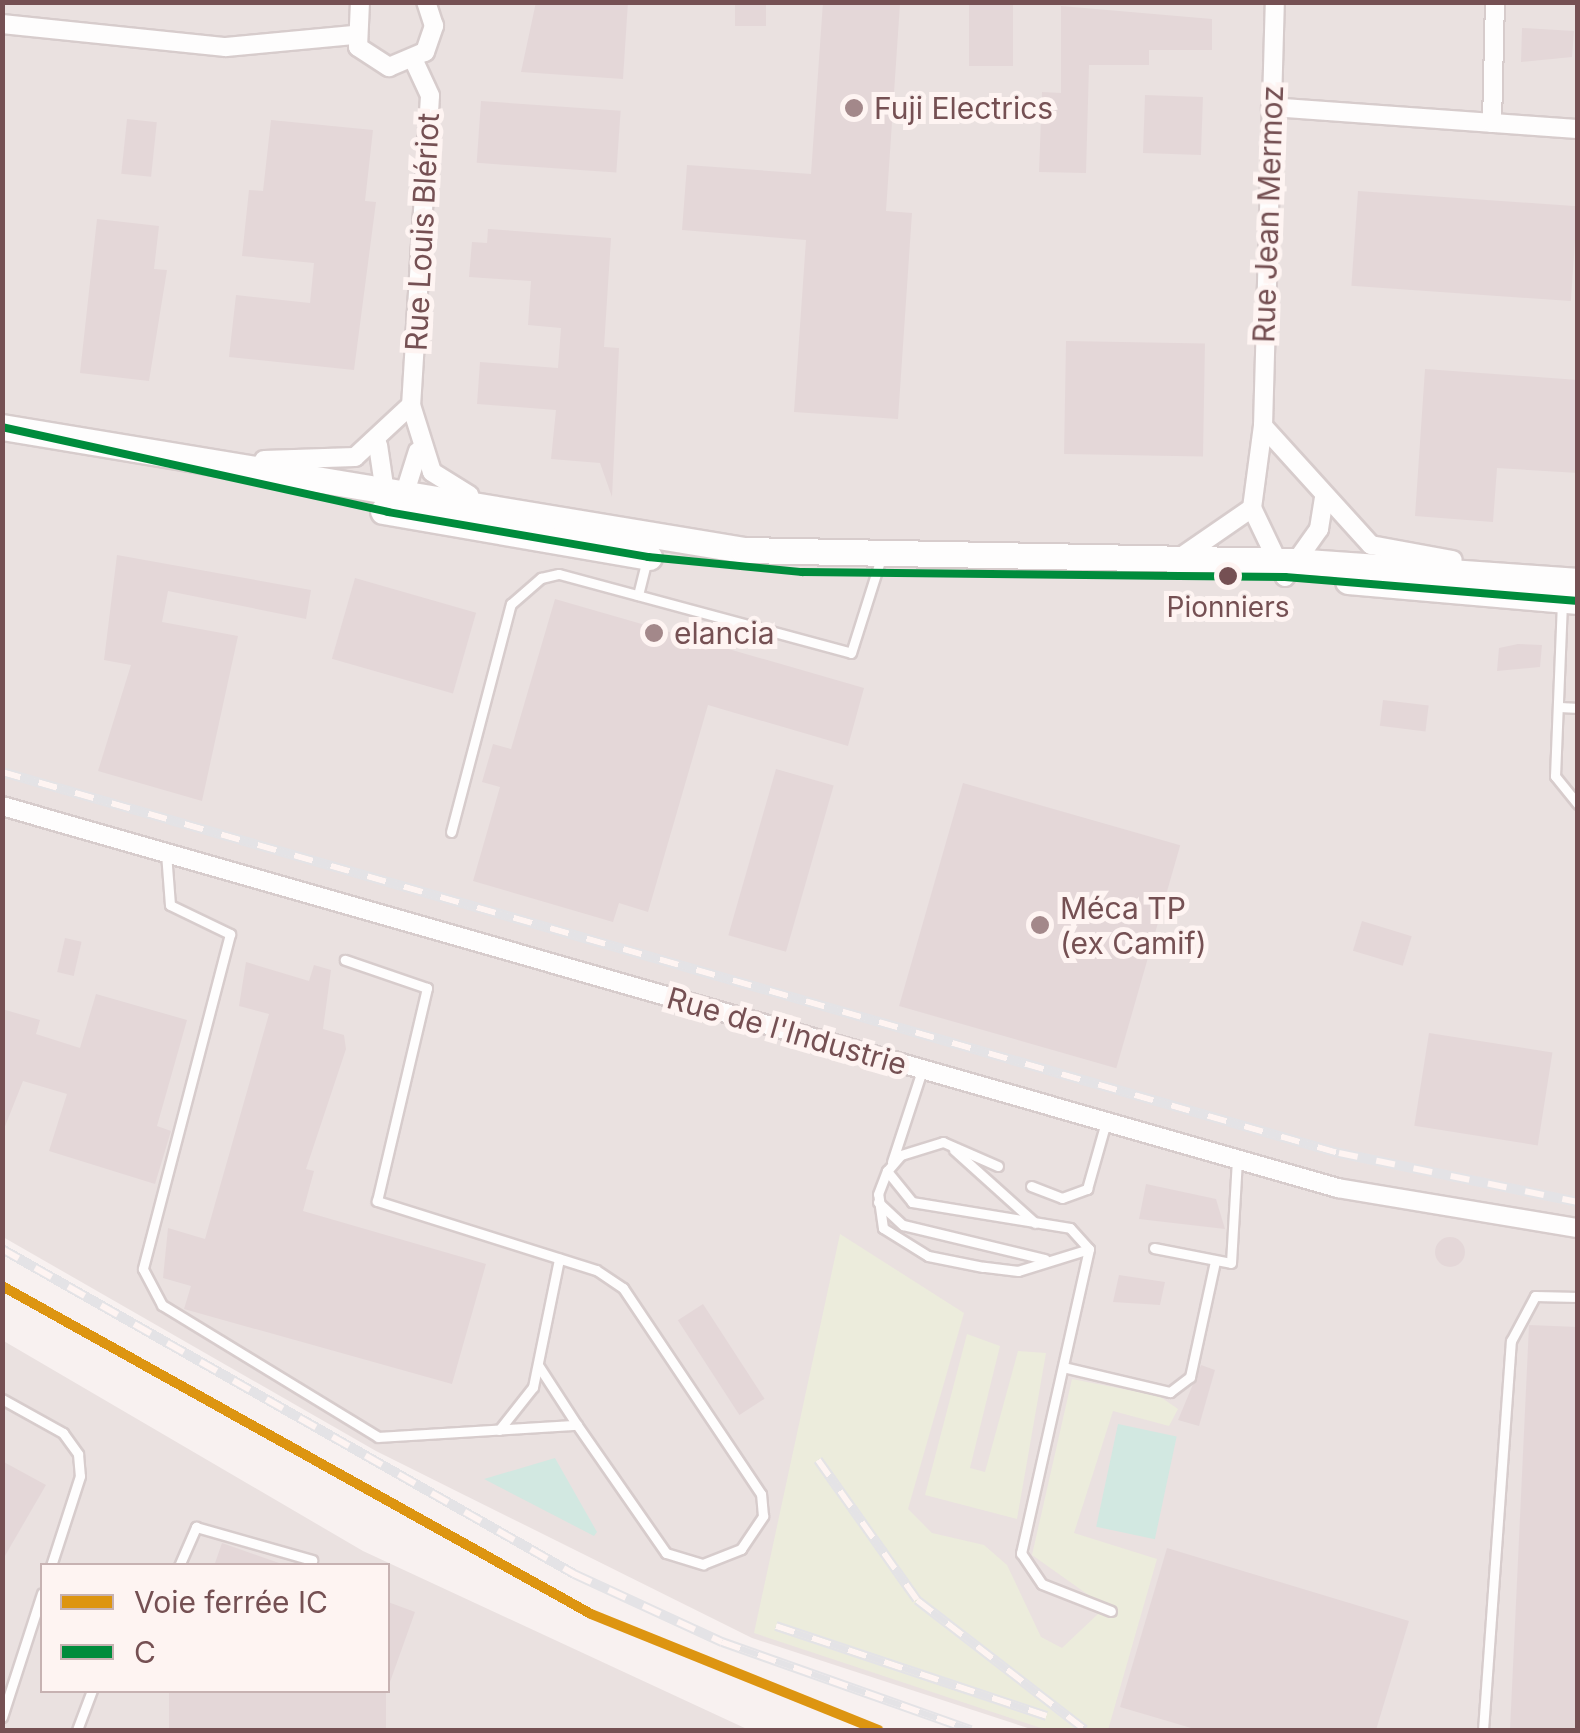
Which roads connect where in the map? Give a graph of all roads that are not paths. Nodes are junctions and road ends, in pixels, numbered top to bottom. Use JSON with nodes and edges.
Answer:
{"nodes":[{"id":1,"x":360,"y":2,"type":"edge"},
{"id":2,"x":426,"y":2,"type":"edge"},
{"id":3,"x":1275,"y":2,"type":"edge"},
{"id":4,"x":1495,"y":2,"type":"edge"},
{"id":5,"x":2,"y":24,"type":"edge"},
{"id":6,"x":353,"y":35,"type":"junction"},
{"id":7,"x":414,"y":61,"type":"junction"},
{"id":8,"x":1271,"y":107,"type":"junction"},
{"id":9,"x":1492,"y":123,"type":"junction"},
{"id":10,"x":1578,"y":130,"type":"edge"},
{"id":11,"x":412,"y":405,"type":"junction"},
{"id":12,"x":1263,"y":426,"type":"junction"},
{"id":13,"x":2,"y":427,"type":"edge"},
{"id":14,"x":378,"y":445,"type":"junction"},
{"id":15,"x":418,"y":451,"type":"junction"},
{"id":16,"x":156,"y":456,"type":"junction"},
{"id":17,"x":1324,"y":499,"type":"junction"},
{"id":18,"x":393,"y":502,"type":"junction"},
{"id":19,"x":1252,"y":508,"type":"junction"},
{"id":20,"x":650,"y":549,"type":"junction"},
{"id":21,"x":1178,"y":559,"type":"junction"},
{"id":22,"x":880,"y":565,"type":"junction"},
{"id":23,"x":1283,"y":566,"type":"junction"},
{"id":24,"x":1568,"y":590,"type":"edge"},
{"id":25,"x":638,"y":595,"type":"junction"},
{"id":26,"x":1560,"y":706,"type":"junction"},
{"id":27,"x":1578,"y":708,"type":"edge"},
{"id":28,"x":1578,"y":804,"type":"edge"},
{"id":29,"x":2,"y":806,"type":"edge"},
{"id":30,"x":451,"y":832,"type":"dead end"},
{"id":31,"x":166,"y":853,"type":"junction"},
{"id":32,"x":345,"y":960,"type":"dead end"},
{"id":33,"x":922,"y":1070,"type":"junction"},
{"id":34,"x":1106,"y":1122,"type":"junction"},
{"id":35,"x":943,"y":1142,"type":"junction"},
{"id":36,"x":1237,"y":1160,"type":"junction"},
{"id":37,"x":998,"y":1166,"type":"dead end"},
{"id":38,"x":889,"y":1169,"type":"junction"},
{"id":39,"x":1031,"y":1186,"type":"dead end"},
{"id":40,"x":878,"y":1202,"type":"junction"},
{"id":41,"x":1037,"y":1224,"type":"junction"},
{"id":42,"x":1578,"y":1228,"type":"edge"},
{"id":43,"x":1154,"y":1248,"type":"dead end"},
{"id":44,"x":1089,"y":1249,"type":"junction"},
{"id":45,"x":559,"y":1259,"type":"junction"},
{"id":46,"x":1048,"y":1260,"type":"junction"},
{"id":47,"x":1215,"y":1261,"type":"junction"},
{"id":48,"x":1578,"y":1297,"type":"edge"},
{"id":49,"x":538,"y":1365,"type":"junction"},
{"id":50,"x":1063,"y":1367,"type":"junction"},
{"id":51,"x":2,"y":1399,"type":"edge"},
{"id":52,"x":577,"y":1425,"type":"junction"},
{"id":53,"x":498,"y":1432,"type":"junction"},
{"id":54,"x":312,"y":1560,"type":"dead end"},
{"id":55,"x":52,"y":1563,"type":"edge"},
{"id":56,"x":180,"y":1563,"type":"edge"},
{"id":57,"x":40,"y":1599,"type":"edge"},
{"id":58,"x":1111,"y":1611,"type":"dead end"},
{"id":59,"x":91,"y":1693,"type":"edge"},
{"id":60,"x":2,"y":1718,"type":"edge"},
{"id":61,"x":78,"y":1730,"type":"edge"},
{"id":62,"x":1483,"y":1730,"type":"edge"}],
"edges":[{"from":1,"to":6,"type":"street"},
{"from":2,"to":7,"type":"street"},
{"from":3,"to":8,"type":"street","name":"Rue Jean Mermoz"},
{"from":4,"to":9,"type":"street"},
{"from":5,"to":6,"type":"street"},
{"from":6,"to":7,"type":"street"},
{"from":7,"to":11,"type":"street","name":"Rue Louis Blériot"},
{"from":8,"to":9,"type":"street"},
{"from":8,"to":12,"type":"street","name":"Rue Jean Mermoz"},
{"from":9,"to":10,"type":"street"},
{"from":11,"to":14,"type":"street"},
{"from":11,"to":15,"type":"street","name":"Rue Louis Blériot"},
{"from":12,"to":17,"type":"street"},
{"from":12,"to":19,"type":"street","name":"Rue Jean Mermoz"},
{"from":13,"to":16,"type":"main road"},
{"from":14,"to":16,"type":"street"},
{"from":14,"to":18,"type":"street"},
{"from":15,"to":18,"type":"street"},
{"from":15,"to":20,"type":"street"},
{"from":16,"to":18,"type":"main road"},
{"from":17,"to":23,"type":"street"},
{"from":17,"to":24,"type":"street"},
{"from":18,"to":20,"type":"main road"},
{"from":19,"to":21,"type":"street"},
{"from":19,"to":23,"type":"street","name":"Rue Jean Mermoz"},
{"from":20,"to":22,"type":"main road"},
{"from":20,"to":25,"type":"lane"},
{"from":21,"to":22,"type":"main road"},
{"from":21,"to":23,"type":"main road"},
{"from":22,"to":23,"type":"main road"},
{"from":22,"to":25,"type":"lane"},
{"from":23,"to":24,"type":"main road"},
{"from":24,"to":26,"type":"lane"},
{"from":25,"to":30,"type":"lane"},
{"from":26,"to":27,"type":"lane"},
{"from":26,"to":28,"type":"lane"},
{"from":29,"to":31,"type":"street","name":"Rue de l'Industrie"},
{"from":31,"to":33,"type":"street","name":"Rue de l'Industrie"},
{"from":31,"to":53,"type":"lane"},
{"from":32,"to":45,"type":"lane"},
{"from":33,"to":34,"type":"street","name":"Rue de l'Industrie"},
{"from":33,"to":38,"type":"lane"},
{"from":34,"to":36,"type":"street","name":"Rue de l'Industrie"},
{"from":34,"to":39,"type":"lane"},
{"from":35,"to":37,"type":"lane"},
{"from":35,"to":38,"type":"lane"},
{"from":35,"to":41,"type":"lane"},
{"from":36,"to":42,"type":"street","name":"Rue de l'Industrie"},
{"from":36,"to":47,"type":"lane"},
{"from":38,"to":40,"type":"lane"},
{"from":38,"to":41,"type":"lane"},
{"from":40,"to":46,"type":"lane"},
{"from":40,"to":46,"type":"lane"},
{"from":41,"to":44,"type":"lane"},
{"from":43,"to":47,"type":"lane"},
{"from":44,"to":46,"type":"lane"},
{"from":44,"to":50,"type":"lane"},
{"from":45,"to":49,"type":"lane"},
{"from":45,"to":52,"type":"lane"},
{"from":47,"to":50,"type":"lane"},
{"from":48,"to":62,"type":"lane"},
{"from":49,"to":52,"type":"lane"},
{"from":49,"to":53,"type":"lane"},
{"from":50,"to":58,"type":"lane"},
{"from":51,"to":55,"type":"lane"},
{"from":52,"to":53,"type":"lane"},
{"from":54,"to":56,"type":"lane"},
{"from":57,"to":60,"type":"lane"},
{"from":59,"to":61,"type":"lane"}]}
